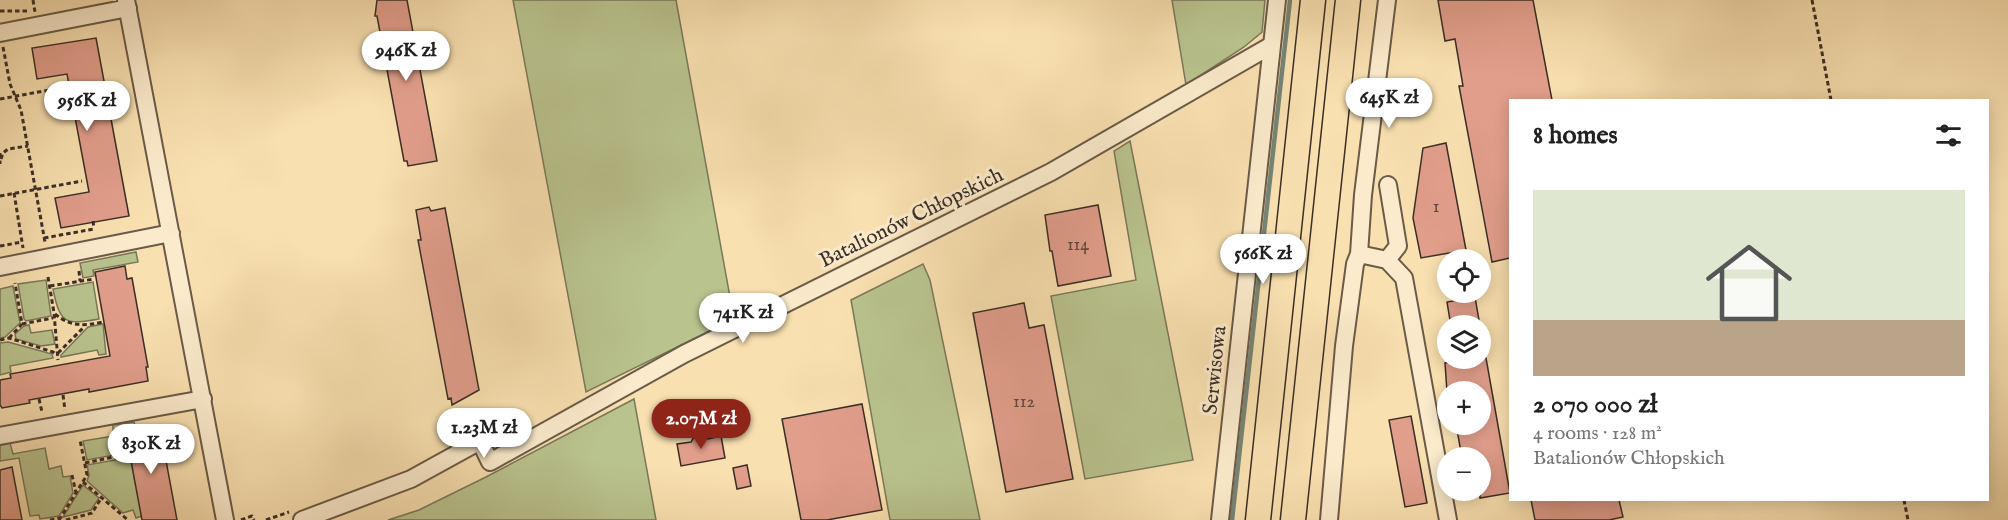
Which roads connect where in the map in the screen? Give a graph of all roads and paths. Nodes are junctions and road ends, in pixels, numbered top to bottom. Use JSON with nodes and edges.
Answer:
{"nodes":[{"id":1,"x":1277,"y":0,"type":"edge"},
{"id":2,"x":1313,"y":0,"type":"edge"},
{"id":3,"x":1348,"y":0,"type":"edge"},
{"id":4,"x":1387,"y":0,"type":"edge"},
{"id":5,"x":1812,"y":0,"type":"edge"},
{"id":6,"x":127,"y":4,"type":"edge"},
{"id":7,"x":1,"y":37,"type":"edge"},
{"id":8,"x":1272,"y":45,"type":"junction"},
{"id":9,"x":66,"y":87,"type":"dead end"},
{"id":10,"x":16,"y":96,"type":"junction"},
{"id":11,"x":0,"y":99,"type":"edge"},
{"id":12,"x":1831,"y":99,"type":"edge"},
{"id":13,"x":28,"y":146,"type":"junction"},
{"id":14,"x":0,"y":153,"type":"edge"},
{"id":15,"x":1,"y":159,"type":"edge"},
{"id":16,"x":0,"y":164,"type":"edge"},
{"id":17,"x":82,"y":181,"type":"dead end"},
{"id":18,"x":1388,"y":185,"type":"dead end"},
{"id":19,"x":36,"y":190,"type":"junction"},
{"id":20,"x":14,"y":194,"type":"junction"},
{"id":21,"x":0,"y":196,"type":"edge"},
{"id":22,"x":93,"y":221,"type":"dead end"},
{"id":23,"x":94,"y":229,"type":"junction"},
{"id":24,"x":171,"y":233,"type":"junction"},
{"id":25,"x":96,"y":236,"type":"dead end"},
{"id":26,"x":44,"y":238,"type":"junction"},
{"id":27,"x":22,"y":242,"type":"junction"},
{"id":28,"x":0,"y":246,"type":"edge"},
{"id":29,"x":46,"y":246,"type":"dead end"},
{"id":30,"x":23,"y":249,"type":"dead end"},
{"id":31,"x":1359,"y":254,"type":"junction"},
{"id":32,"x":1387,"y":260,"type":"junction"},
{"id":33,"x":0,"y":267,"type":"edge"},
{"id":34,"x":79,"y":271,"type":"dead end"},
{"id":35,"x":48,"y":277,"type":"dead end"},
{"id":36,"x":94,"y":279,"type":"dead end"},
{"id":37,"x":81,"y":281,"type":"junction"},
{"id":38,"x":15,"y":283,"type":"dead end"},
{"id":39,"x":50,"y":286,"type":"junction"},
{"id":40,"x":54,"y":316,"type":"junction"},
{"id":41,"x":103,"y":322,"type":"dead end"},
{"id":42,"x":22,"y":324,"type":"junction"},
{"id":43,"x":86,"y":326,"type":"junction"},
{"id":44,"x":9,"y":338,"type":"junction"},
{"id":45,"x":0,"y":340,"type":"edge"},
{"id":46,"x":58,"y":356,"type":"junction"},
{"id":47,"x":63,"y":395,"type":"dead end"},
{"id":48,"x":39,"y":399,"type":"dead end"},
{"id":49,"x":202,"y":399,"type":"junction"},
{"id":50,"x":66,"y":410,"type":"dead end"},
{"id":51,"x":43,"y":414,"type":"dead end"},
{"id":52,"x":511,"y":424,"type":"dead end"},
{"id":53,"x":0,"y":436,"type":"edge"},
{"id":54,"x":122,"y":438,"type":"dead end"},
{"id":55,"x":80,"y":440,"type":"dead end"},
{"id":56,"x":480,"y":441,"type":"junction"},
{"id":57,"x":85,"y":463,"type":"junction"},
{"id":58,"x":72,"y":475,"type":"dead end"},
{"id":59,"x":83,"y":482,"type":"junction"},
{"id":60,"x":76,"y":493,"type":"junction"},
{"id":61,"x":102,"y":498,"type":"junction"},
{"id":62,"x":1904,"y":501,"type":"edge"},
{"id":63,"x":59,"y":519,"type":"edge"},
{"id":64,"x":50,"y":520,"type":"edge"},
{"id":65,"x":66,"y":520,"type":"edge"},
{"id":66,"x":128,"y":520,"type":"edge"},
{"id":67,"x":225,"y":520,"type":"edge"},
{"id":68,"x":241,"y":520,"type":"edge"},
{"id":69,"x":254,"y":520,"type":"edge"},
{"id":70,"x":302,"y":520,"type":"edge"},
{"id":71,"x":1220,"y":520,"type":"edge"},
{"id":72,"x":1258,"y":520,"type":"edge"},
{"id":73,"x":1293,"y":520,"type":"edge"},
{"id":74,"x":1329,"y":520,"type":"edge"},
{"id":75,"x":1449,"y":520,"type":"edge"},
{"id":76,"x":1908,"y":520,"type":"edge"}],
"edges":[{"from":1,"to":8,"type":"street","name":"Serwisowa"},
{"from":2,"to":72,"type":"highway"},
{"from":3,"to":73,"type":"highway"},
{"from":4,"to":31,"type":"street"},
{"from":5,"to":12,"type":"path"},
{"from":6,"to":7,"type":"street"},
{"from":6,"to":24,"type":"street"},
{"from":7,"to":10,"type":"path"},
{"from":8,"to":56,"type":"street","name":"Batalionów Chłopskich"},
{"from":8,"to":71,"type":"street","name":"Serwisowa"},
{"from":9,"to":10,"type":"path"},
{"from":10,"to":11,"type":"path"},
{"from":10,"to":13,"type":"path"},
{"from":13,"to":15,"type":"path"},
{"from":13,"to":19,"type":"path"},
{"from":14,"to":15,"type":"path"},
{"from":15,"to":16,"type":"path"},
{"from":17,"to":19,"type":"path"},
{"from":18,"to":32,"type":"street"},
{"from":19,"to":20,"type":"path"},
{"from":19,"to":26,"type":"path"},
{"from":20,"to":21,"type":"path"},
{"from":20,"to":27,"type":"path"},
{"from":22,"to":23,"type":"path"},
{"from":23,"to":25,"type":"path"},
{"from":23,"to":26,"type":"path"},
{"from":24,"to":33,"type":"street"},
{"from":24,"to":49,"type":"street"},
{"from":26,"to":29,"type":"path"},
{"from":27,"to":28,"type":"path"},
{"from":27,"to":30,"type":"path"},
{"from":31,"to":32,"type":"street"},
{"from":31,"to":74,"type":"street"},
{"from":32,"to":75,"type":"street"},
{"from":34,"to":37,"type":"path"},
{"from":35,"to":39,"type":"path"},
{"from":36,"to":37,"type":"path"},
{"from":37,"to":39,"type":"path"},
{"from":38,"to":42,"type":"path"},
{"from":39,"to":40,"type":"path"},
{"from":40,"to":42,"type":"path"},
{"from":40,"to":43,"type":"path"},
{"from":40,"to":46,"type":"path"},
{"from":41,"to":43,"type":"path"},
{"from":42,"to":44,"type":"path"},
{"from":43,"to":46,"type":"path"},
{"from":44,"to":45,"type":"path"},
{"from":44,"to":46,"type":"path"},
{"from":47,"to":50,"type":"path"},
{"from":48,"to":51,"type":"path"},
{"from":49,"to":53,"type":"street"},
{"from":49,"to":67,"type":"street"},
{"from":52,"to":56,"type":"street"},
{"from":54,"to":57,"type":"path"},
{"from":55,"to":57,"type":"path"},
{"from":56,"to":70,"type":"street"},
{"from":57,"to":59,"type":"path"},
{"from":58,"to":60,"type":"path"},
{"from":59,"to":60,"type":"path"},
{"from":59,"to":61,"type":"path"},
{"from":60,"to":63,"type":"path"},
{"from":61,"to":65,"type":"path"},
{"from":61,"to":66,"type":"path"},
{"from":62,"to":76,"type":"path"},
{"from":63,"to":64,"type":"path"},
{"from":68,"to":69,"type":"path"}]}
